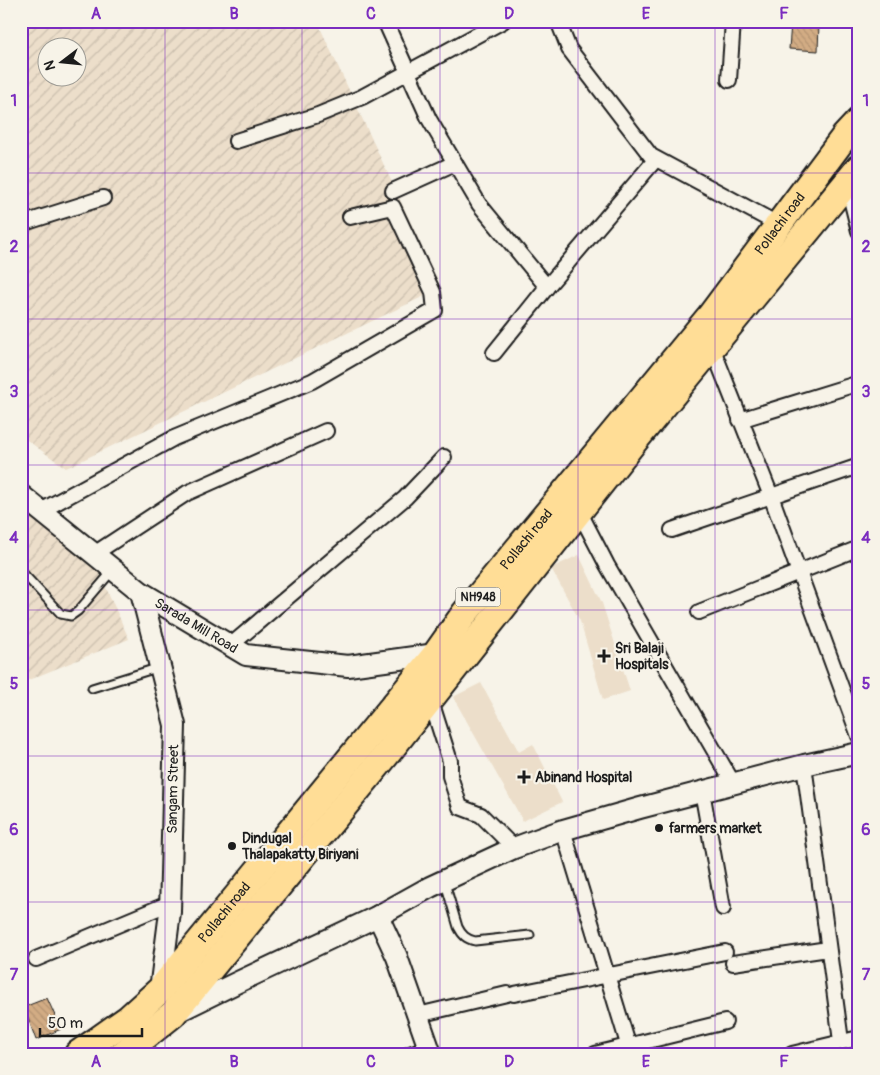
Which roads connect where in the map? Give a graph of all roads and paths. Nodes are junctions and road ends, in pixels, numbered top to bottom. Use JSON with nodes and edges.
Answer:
{"nodes":[{"id":1,"x":385,"y":21,"type":"edge"},
{"id":2,"x":503,"y":21,"type":"edge"},
{"id":3,"x":558,"y":21,"type":"edge"},
{"id":4,"x":733,"y":21,"type":"edge"},
{"id":5,"x":408,"y":71,"type":"junction"},
{"id":6,"x":729,"y":80,"type":"dead end"},
{"id":7,"x":859,"y":121,"type":"edge"},
{"id":8,"x":236,"y":141,"type":"dead end"},
{"id":9,"x":656,"y":159,"type":"junction"},
{"id":10,"x":455,"y":163,"type":"junction"},
{"id":11,"x":853,"y":175,"type":"edge"},
{"id":12,"x":393,"y":191,"type":"dead end"},
{"id":13,"x":103,"y":198,"type":"dead end"},
{"id":14,"x":350,"y":217,"type":"dead end"},
{"id":15,"x":21,"y":224,"type":"edge"},
{"id":16,"x":779,"y":224,"type":"junction"},
{"id":17,"x":859,"y":231,"type":"edge"},
{"id":18,"x":799,"y":241,"type":"junction"},
{"id":19,"x":547,"y":287,"type":"junction"},
{"id":20,"x":712,"y":347,"type":"junction"},
{"id":21,"x":494,"y":353,"type":"dead end"},
{"id":22,"x":856,"y":384,"type":"dead end"},
{"id":23,"x":740,"y":420,"type":"junction"},
{"id":24,"x":326,"y":431,"type":"dead end"},
{"id":25,"x":444,"y":457,"type":"dead end"},
{"id":26,"x":859,"y":466,"type":"edge"},
{"id":27,"x":21,"y":495,"type":"edge"},
{"id":28,"x":771,"y":496,"type":"junction"},
{"id":29,"x":41,"y":511,"type":"junction"},
{"id":30,"x":579,"y":511,"type":"junction"},
{"id":31,"x":672,"y":530,"type":"dead end"},
{"id":32,"x":859,"y":548,"type":"edge"},
{"id":33,"x":94,"y":554,"type":"junction"},
{"id":34,"x":113,"y":569,"type":"junction"},
{"id":35,"x":21,"y":571,"type":"edge"},
{"id":36,"x":798,"y":572,"type":"junction"},
{"id":37,"x":141,"y":592,"type":"junction"},
{"id":38,"x":699,"y":612,"type":"dead end"},
{"id":39,"x":231,"y":645,"type":"junction"},
{"id":40,"x":445,"y":662,"type":"junction"},
{"id":41,"x":160,"y":667,"type":"junction"},
{"id":42,"x":92,"y":688,"type":"dead end"},
{"id":43,"x":430,"y":698,"type":"junction"},
{"id":44,"x":859,"y":736,"type":"edge"},
{"id":45,"x":859,"y":752,"type":"edge"},
{"id":46,"x":804,"y":764,"type":"junction"},
{"id":47,"x":733,"y":783,"type":"junction"},
{"id":48,"x":702,"y":791,"type":"junction"},
{"id":49,"x":563,"y":830,"type":"junction"},
{"id":50,"x":514,"y":848,"type":"junction"},
{"id":51,"x":444,"y":880,"type":"junction"},
{"id":52,"x":170,"y":903,"type":"junction"},
{"id":53,"x":723,"y":908,"type":"dead end"},
{"id":54,"x":378,"y":916,"type":"junction"},
{"id":55,"x":530,"y":935,"type":"dead end"},
{"id":56,"x":828,"y":949,"type":"junction"},
{"id":57,"x":36,"y":959,"type":"dead end"},
{"id":58,"x":607,"y":975,"type":"junction"},
{"id":59,"x":160,"y":990,"type":"junction"},
{"id":60,"x":173,"y":1014,"type":"junction"},
{"id":61,"x":418,"y":1015,"type":"junction"},
{"id":62,"x":726,"y":1022,"type":"dead end"},
{"id":63,"x":859,"y":1038,"type":"edge"},
{"id":64,"x":841,"y":1041,"type":"junction"},
{"id":65,"x":629,"y":1050,"type":"edge"},
{"id":66,"x":423,"y":1051,"type":"edge"},
{"id":67,"x":78,"y":1054,"type":"edge"},
{"id":68,"x":123,"y":1054,"type":"edge"},
{"id":69,"x":595,"y":1054,"type":"edge"},
{"id":70,"x":792,"y":1054,"type":"edge"}],
"edges":[{"from":1,"to":5,"type":"street"},
{"from":2,"to":5,"type":"street"},
{"from":3,"to":9,"type":"street"},
{"from":4,"to":6,"type":"street"},
{"from":5,"to":8,"type":"street"},
{"from":5,"to":10,"type":"street"},
{"from":7,"to":16,"type":"highway","name":"Pollachi road","number":"NH948"},
{"from":9,"to":16,"type":"street"},
{"from":9,"to":19,"type":"street"},
{"from":10,"to":12,"type":"street"},
{"from":10,"to":19,"type":"street"},
{"from":11,"to":17,"type":"street"},
{"from":11,"to":18,"type":"highway","number":"NH948"},
{"from":13,"to":15,"type":"street"},
{"from":14,"to":29,"type":"street"},
{"from":16,"to":18,"type":"street"},
{"from":16,"to":40,"type":"highway","name":"Pollachi road","number":"NH948"},
{"from":18,"to":20,"type":"highway","number":"NH948"},
{"from":19,"to":21,"type":"street"},
{"from":20,"to":23,"type":"street"},
{"from":20,"to":30,"type":"highway","number":"NH948"},
{"from":22,"to":23,"type":"street"},
{"from":23,"to":28,"type":"street"},
{"from":24,"to":33,"type":"street"},
{"from":25,"to":39,"type":"street"},
{"from":26,"to":28,"type":"street"},
{"from":27,"to":29,"type":"main road","name":"Sarada Mill Road"},
{"from":28,"to":31,"type":"street"},
{"from":28,"to":36,"type":"street"},
{"from":29,"to":33,"type":"main road","name":"Sarada Mill Road"},
{"from":30,"to":40,"type":"highway","number":"NH948"},
{"from":30,"to":47,"type":"street"},
{"from":32,"to":36,"type":"street"},
{"from":33,"to":34,"type":"main road","name":"Sarada Mill Road"},
{"from":34,"to":35,"type":"lane"},
{"from":34,"to":37,"type":"main road","name":"Sarada Mill Road"},
{"from":36,"to":38,"type":"street"},
{"from":36,"to":44,"type":"street"},
{"from":37,"to":39,"type":"main road","name":"Sarada Mill Road"},
{"from":37,"to":41,"type":"main road","name":"Sangam Street"},
{"from":39,"to":40,"type":"main road","name":"Sarada Mill Road"},
{"from":40,"to":43,"type":"highway","number":"NH948"},
{"from":40,"to":59,"type":"highway","name":"Pollachi road","number":"NH948"},
{"from":41,"to":42,"type":"lane"},
{"from":41,"to":52,"type":"main road","name":"Sangam Street"},
{"from":43,"to":50,"type":"street"},
{"from":43,"to":60,"type":"highway","number":"NH948"},
{"from":45,"to":46,"type":"main road"},
{"from":46,"to":47,"type":"main road"},
{"from":46,"to":56,"type":"street"},
{"from":47,"to":48,"type":"main road"},
{"from":48,"to":49,"type":"main road"},
{"from":48,"to":53,"type":"street"},
{"from":49,"to":50,"type":"main road"},
{"from":49,"to":58,"type":"street"},
{"from":50,"to":51,"type":"main road"},
{"from":51,"to":54,"type":"main road"},
{"from":51,"to":55,"type":"lane"},
{"from":52,"to":57,"type":"street"},
{"from":52,"to":59,"type":"main road","name":"Sangam Street"},
{"from":54,"to":60,"type":"main road"},
{"from":54,"to":61,"type":"main road"},
{"from":56,"to":58,"type":"street"},
{"from":56,"to":64,"type":"street"},
{"from":58,"to":61,"type":"street"},
{"from":58,"to":65,"type":"street"},
{"from":59,"to":60,"type":"main road"},
{"from":59,"to":67,"type":"highway","name":"Pollachi road","number":"NH948"},
{"from":60,"to":68,"type":"highway","number":"NH948"},
{"from":61,"to":66,"type":"main road"},
{"from":62,"to":65,"type":"street"},
{"from":63,"to":64,"type":"street"},
{"from":64,"to":70,"type":"street"},
{"from":65,"to":69,"type":"street"}]}
